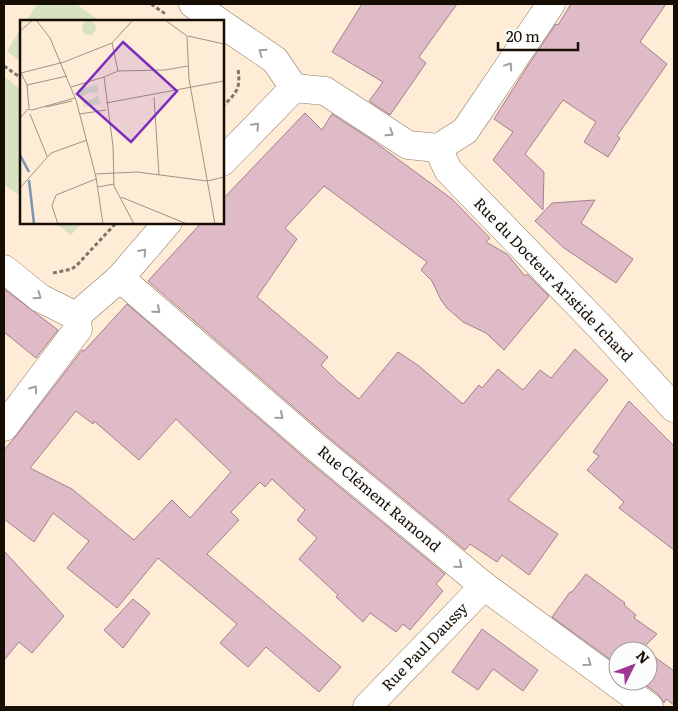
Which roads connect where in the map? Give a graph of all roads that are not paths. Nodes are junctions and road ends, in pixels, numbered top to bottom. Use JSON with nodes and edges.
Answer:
{"nodes":[{"id":1,"x":551,"y":4,"type":"edge"},
{"id":2,"x":181,"y":10,"type":"edge"},
{"id":3,"x":215,"y":20,"type":"edge"},
{"id":4,"x":224,"y":25,"type":"edge"},
{"id":5,"x":294,"y":88,"type":"junction"},
{"id":6,"x":438,"y":148,"type":"junction"},
{"id":7,"x":224,"y":160,"type":"edge"},
{"id":8,"x":166,"y":224,"type":"edge"},
{"id":9,"x":4,"y":269,"type":"edge"},
{"id":10,"x":120,"y":278,"type":"junction"},
{"id":11,"x":76,"y":316,"type":"junction"},
{"id":12,"x":674,"y":408,"type":"edge"},
{"id":13,"x":4,"y":427,"type":"edge"},
{"id":14,"x":484,"y":586,"type":"junction"},
{"id":15,"x":366,"y":707,"type":"edge"},
{"id":16,"x":649,"y":707,"type":"edge"}],
"edges":[{"from":6,"to":1,"type":"street","one_way":true},
{"from":2,"to":3,"type":"street"},
{"from":5,"to":4,"type":"street","one_way":true},
{"from":5,"to":6,"type":"street","one_way":true},
{"from":7,"to":5,"type":"street","one_way":true},
{"from":6,"to":12,"type":"street","name":"Rue du Docteur Aristide Ichard"},
{"from":10,"to":8,"type":"street","one_way":true},
{"from":9,"to":11,"type":"street","one_way":true},
{"from":10,"to":11,"type":"street"},
{"from":10,"to":14,"type":"street","name":"Rue Clément Ramond","one_way":true},
{"from":13,"to":11,"type":"street","one_way":true},
{"from":14,"to":15,"type":"street","name":"Rue Paul Daussy"},
{"from":14,"to":16,"type":"street","name":"Rue Clément Ramond","one_way":true}]}
